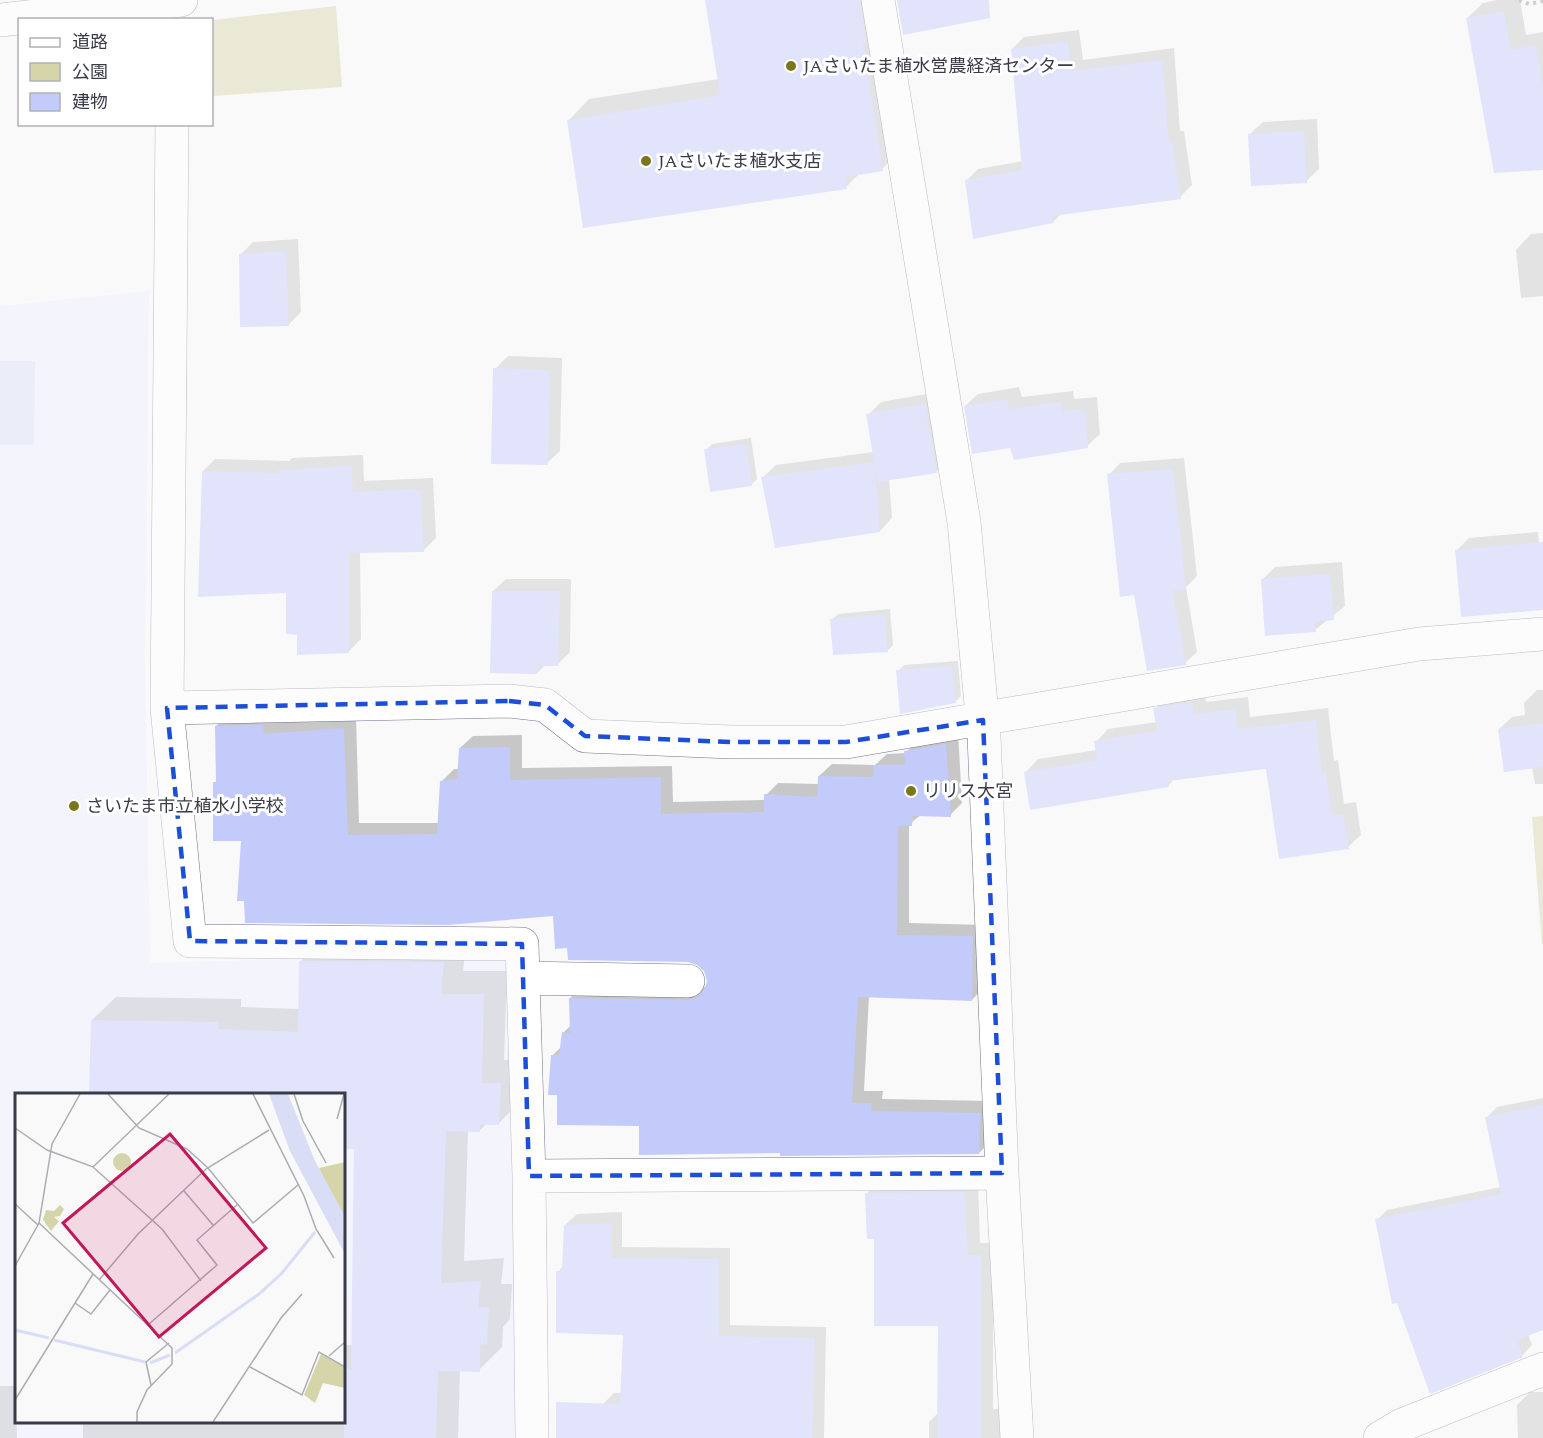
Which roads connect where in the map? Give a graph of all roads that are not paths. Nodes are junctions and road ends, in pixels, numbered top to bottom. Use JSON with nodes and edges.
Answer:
{"nodes":[{"id":1,"x":878,"y":0,"type":"edge"},
{"id":2,"x":176,"y":7,"type":"edge"},
{"id":3,"x":27,"y":18,"type":"edge"},
{"id":4,"x":18,"y":19,"type":"edge"},
{"id":5,"x":0,"y":20,"type":"edge"},
{"id":6,"x":172,"y":126,"type":"edge"},
{"id":7,"x":1543,"y":634,"type":"edge"},
{"id":8,"x":167,"y":708,"type":"junction"},
{"id":9,"x":982,"y":720,"type":"junction"},
{"id":10,"x":523,"y":978,"type":"junction"},
{"id":11,"x":688,"y":981,"type":"dead end"},
{"id":12,"x":1002,"y":1173,"type":"junction"},
{"id":13,"x":529,"y":1176,"type":"junction"},
{"id":14,"x":1543,"y":1368,"type":"edge"},
{"id":15,"x":532,"y":1438,"type":"edge"},
{"id":16,"x":1017,"y":1438,"type":"edge"},
{"id":17,"x":1380,"y":1438,"type":"edge"}],
"edges":[{"from":1,"to":9,"type":"street"},
{"from":2,"to":3,"type":"street"},
{"from":4,"to":5,"type":"street"},
{"from":6,"to":8,"type":"street"},
{"from":7,"to":9,"type":"street"},
{"from":8,"to":9,"type":"street"},
{"from":8,"to":10,"type":"street"},
{"from":9,"to":12,"type":"street"},
{"from":10,"to":11,"type":"street"},
{"from":10,"to":13,"type":"street"},
{"from":12,"to":13,"type":"street"},
{"from":12,"to":16,"type":"street"},
{"from":13,"to":15,"type":"street"},
{"from":14,"to":17,"type":"street"}]}
